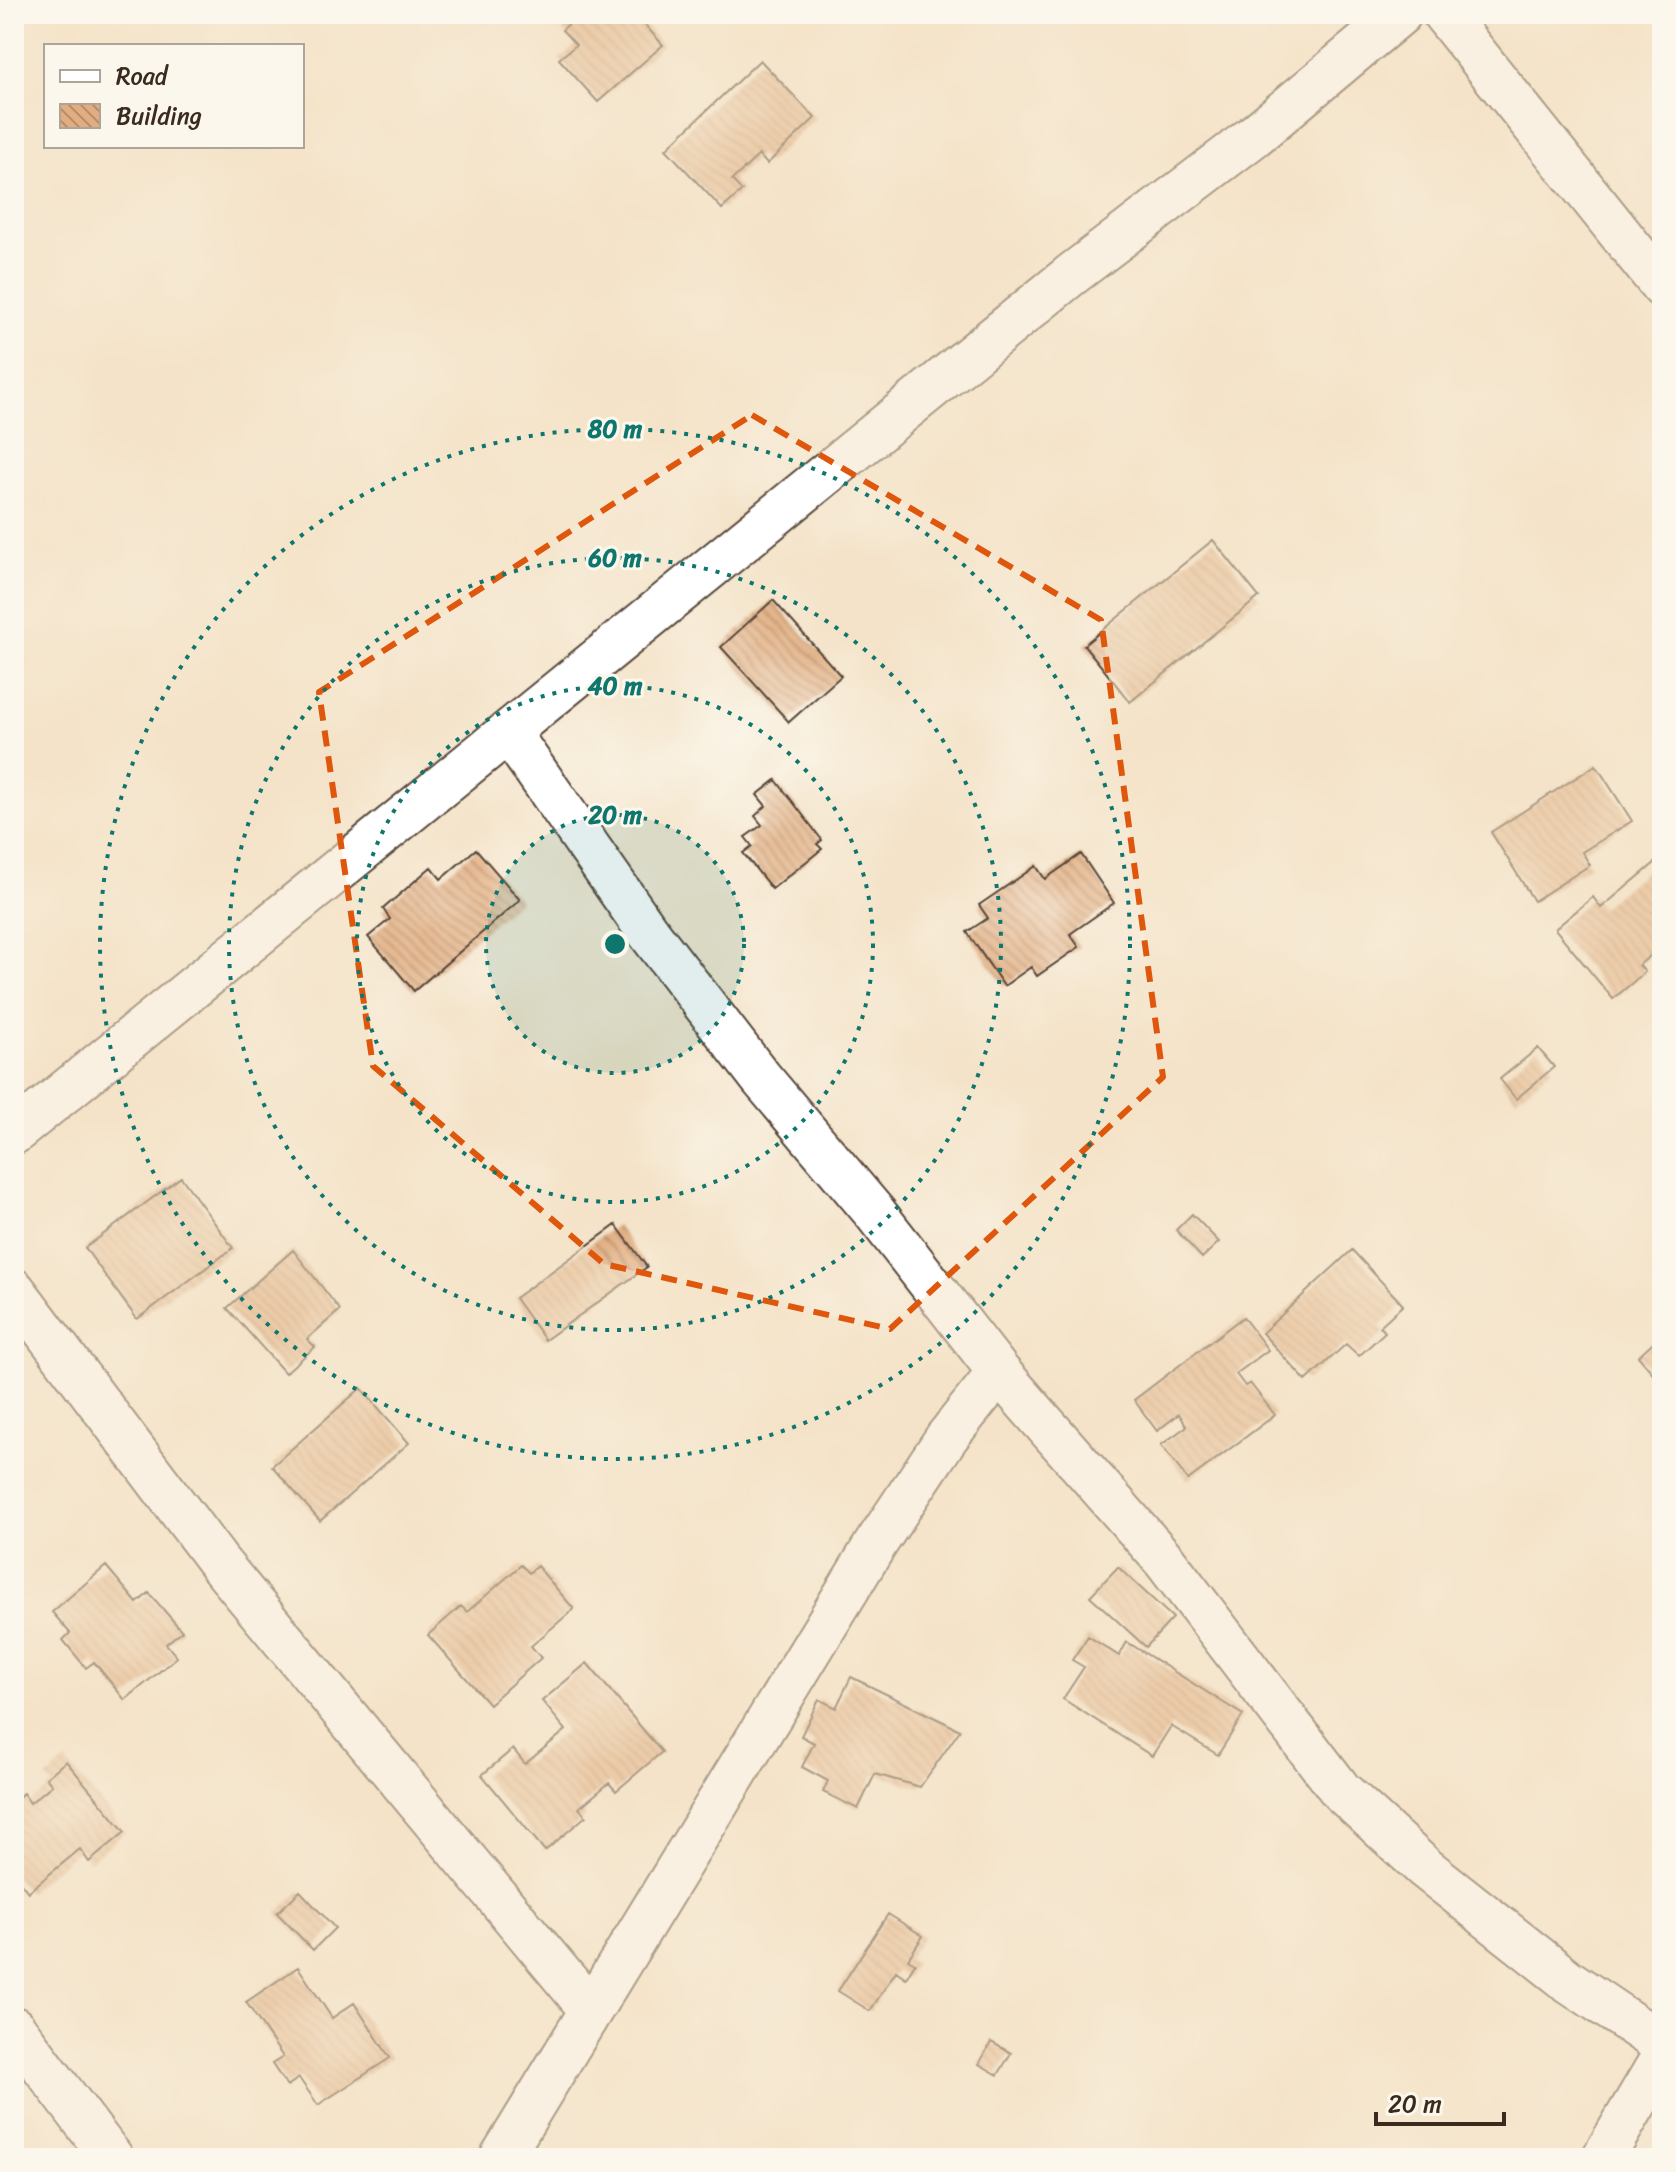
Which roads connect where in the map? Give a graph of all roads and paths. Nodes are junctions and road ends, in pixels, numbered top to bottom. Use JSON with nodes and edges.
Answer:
{"nodes":[{"id":1,"x":1400,"y":14,"type":"edge"},
{"id":2,"x":1444,"y":14,"type":"edge"},
{"id":3,"x":1662,"y":286,"type":"edge"},
{"id":4,"x":509,"y":733,"type":"junction"},
{"id":5,"x":14,"y":1133,"type":"edge"},
{"id":6,"x":14,"y":1290,"type":"edge"},
{"id":7,"x":999,"y":1372,"type":"junction"},
{"id":8,"x":590,"y":2009,"type":"junction"},
{"id":9,"x":14,"y":2028,"type":"edge"},
{"id":10,"x":1662,"y":2044,"type":"edge"},
{"id":11,"x":1662,"y":2058,"type":"edge"},
{"id":12,"x":112,"y":2158,"type":"edge"},
{"id":13,"x":501,"y":2158,"type":"edge"},
{"id":14,"x":1603,"y":2158,"type":"edge"}],
"edges":[{"from":1,"to":4,"type":"street"},
{"from":2,"to":3,"type":"street"},
{"from":4,"to":5,"type":"street"},
{"from":4,"to":7,"type":"street"},
{"from":6,"to":8,"type":"street"},
{"from":7,"to":8,"type":"street"},
{"from":7,"to":10,"type":"street"},
{"from":8,"to":13,"type":"street"},
{"from":9,"to":12,"type":"street"},
{"from":11,"to":14,"type":"street"}]}
